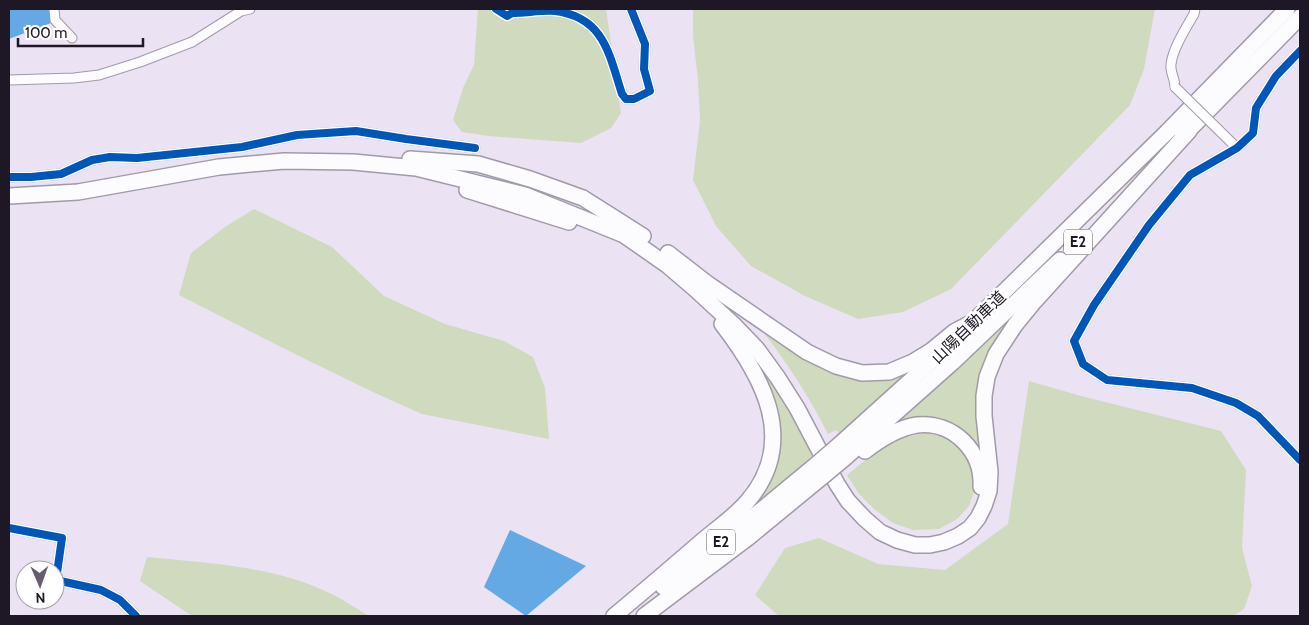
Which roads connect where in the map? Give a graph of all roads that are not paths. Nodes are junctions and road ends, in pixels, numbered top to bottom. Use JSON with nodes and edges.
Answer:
{"nodes":[{"id":1,"x":54,"y":9,"type":"edge"},
{"id":2,"x":250,"y":9,"type":"edge"},
{"id":3,"x":496,"y":9,"type":"edge"},
{"id":4,"x":631,"y":9,"type":"edge"},
{"id":5,"x":1195,"y":9,"type":"edge"},
{"id":6,"x":1287,"y":9,"type":"edge"},
{"id":7,"x":1300,"y":17,"type":"edge"},
{"id":8,"x":72,"y":38,"type":"dead end"},
{"id":9,"x":1300,"y":50,"type":"edge"},
{"id":10,"x":9,"y":80,"type":"edge"},
{"id":11,"x":1188,"y":131,"type":"junction"},
{"id":12,"x":475,"y":148,"type":"dead end"},
{"id":13,"x":1237,"y":148,"type":"junction"},
{"id":14,"x":417,"y":164,"type":"junction"},
{"id":15,"x":9,"y":177,"type":"edge"},
{"id":16,"x":9,"y":188,"type":"edge"},
{"id":17,"x":9,"y":196,"type":"edge"},
{"id":18,"x":701,"y":287,"type":"junction"},
{"id":19,"x":972,"y":323,"type":"junction"},
{"id":20,"x":844,"y":455,"type":"junction"},
{"id":21,"x":1300,"y":460,"type":"edge"},
{"id":22,"x":819,"y":470,"type":"junction"},
{"id":23,"x":9,"y":528,"type":"edge"},
{"id":24,"x":136,"y":616,"type":"edge"},
{"id":25,"x":614,"y":616,"type":"edge"},
{"id":26,"x":623,"y":616,"type":"edge"},
{"id":27,"x":644,"y":616,"type":"edge"}],
"edges":[{"from":1,"to":8,"type":"street"},
{"from":2,"to":10,"type":"street"},
{"from":3,"to":4,"type":"street"},
{"from":5,"to":13,"type":"street","bridge":true},
{"from":6,"to":19,"type":"highway","name":"山陽自動車道","number":"E2"},
{"from":7,"to":11,"type":"highway","name":"山陽自動車道","number":"E2"},
{"from":9,"to":13,"type":"street"},
{"from":11,"to":18,"type":"highway"},
{"from":11,"to":20,"type":"highway","name":"山陽自動車道","number":"E2"},
{"from":12,"to":15,"type":"street"},
{"from":13,"to":21,"type":"street"},
{"from":14,"to":16,"type":"highway"},
{"from":14,"to":17,"type":"highway"},
{"from":14,"to":18,"type":"highway"},
{"from":18,"to":19,"type":"highway"},
{"from":18,"to":20,"type":"highway"},
{"from":18,"to":25,"type":"highway"},
{"from":19,"to":20,"type":"highway","name":"山陽自動車道","number":"E2"},
{"from":20,"to":22,"type":"highway","name":"山陽自動車道","number":"E2","bridge":true},
{"from":20,"to":22,"type":"highway","bridge":true},
{"from":22,"to":26,"type":"highway","name":"山陽自動車道","number":"E2"},
{"from":22,"to":27,"type":"highway","name":"山陽自動車道","number":"E2"},
{"from":23,"to":24,"type":"street"}]}
